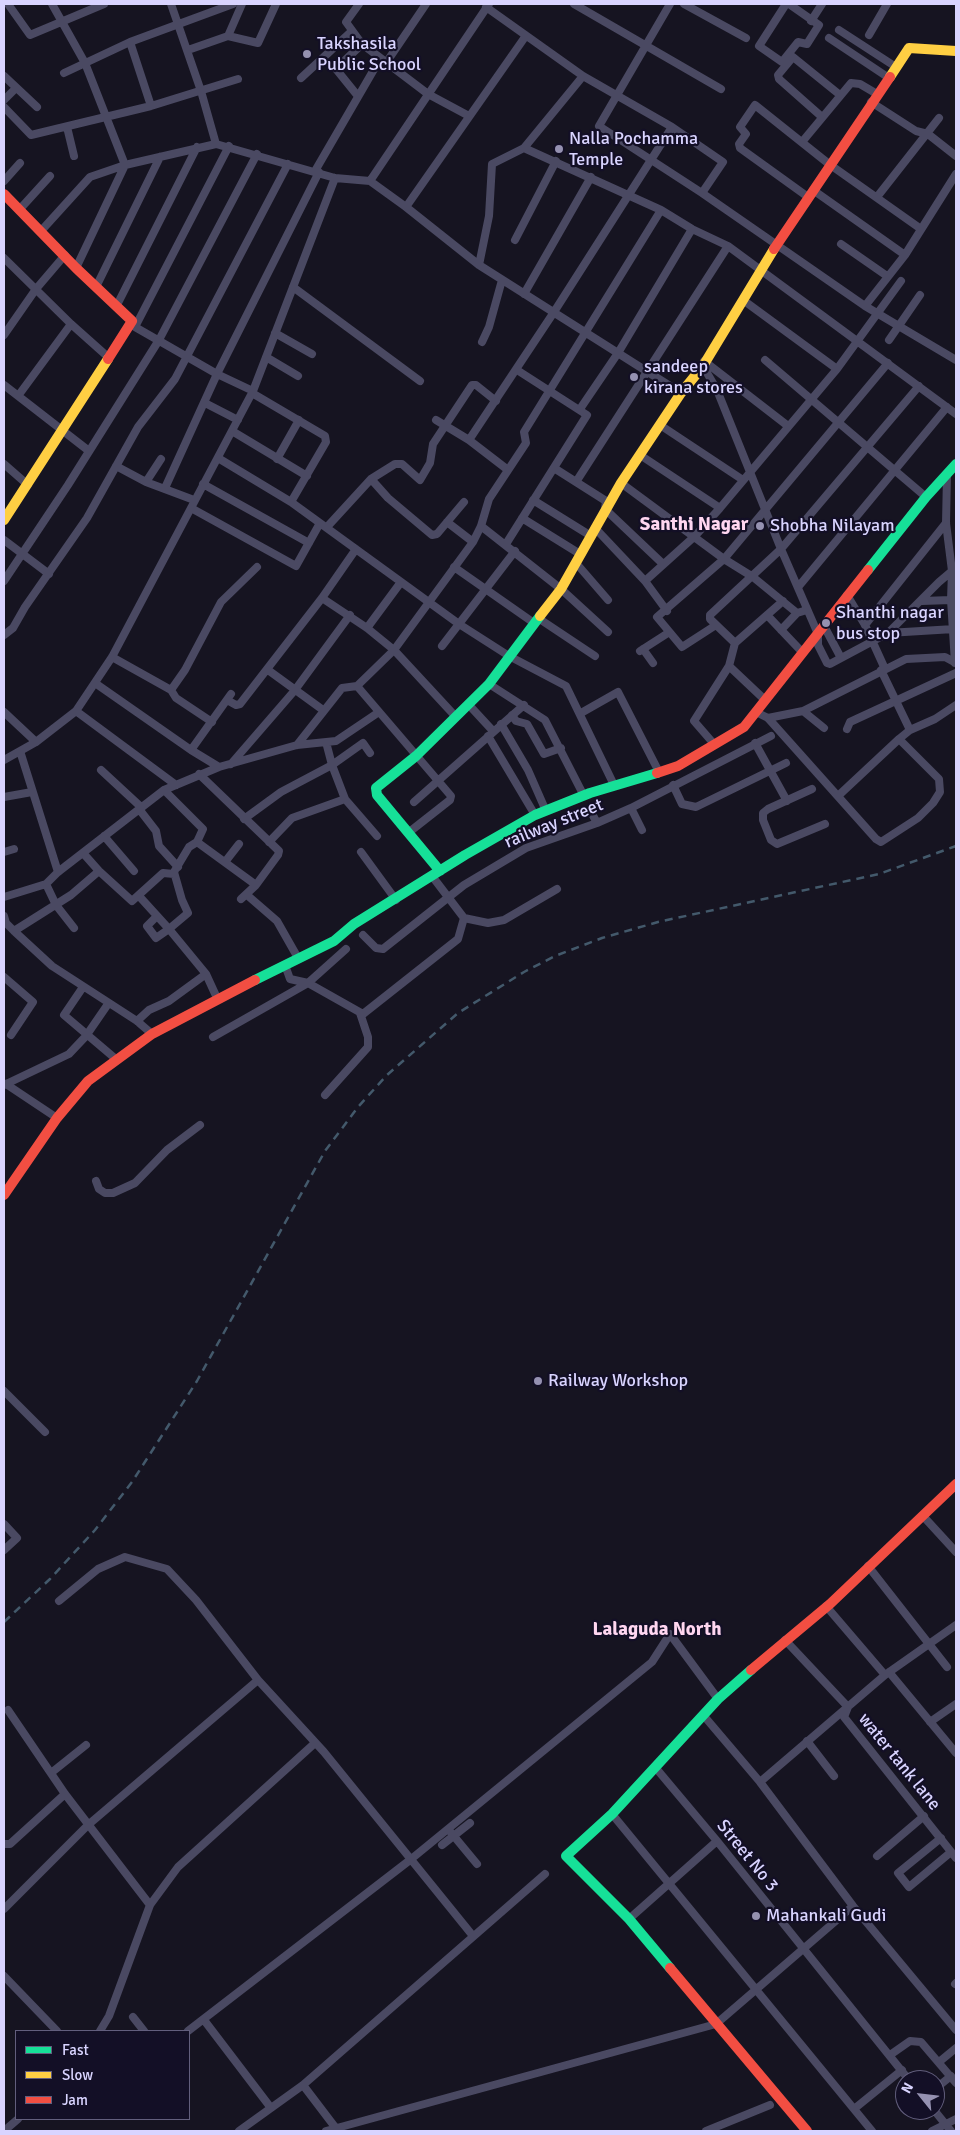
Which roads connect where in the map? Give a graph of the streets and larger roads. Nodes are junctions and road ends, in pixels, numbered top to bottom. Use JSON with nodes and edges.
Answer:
{"nodes":[{"id":1,"x":8,"y":4,"type":"edge"},
{"id":2,"x":52,"y":4,"type":"edge"},
{"id":3,"x":104,"y":4,"type":"edge"},
{"id":4,"x":171,"y":4,"type":"edge"},
{"id":5,"x":233,"y":4,"type":"edge"},
{"id":6,"x":242,"y":4,"type":"edge"},
{"id":7,"x":276,"y":4,"type":"edge"},
{"id":8,"x":359,"y":4,"type":"edge"},
{"id":9,"x":426,"y":4,"type":"edge"},
{"id":10,"x":574,"y":4,"type":"edge"},
{"id":11,"x":670,"y":4,"type":"edge"},
{"id":12,"x":684,"y":4,"type":"edge"},
{"id":13,"x":787,"y":4,"type":"edge"},
{"id":14,"x":822,"y":4,"type":"edge"},
{"id":15,"x":887,"y":4,"type":"edge"},
{"id":16,"x":488,"y":6,"type":"edge"},
{"id":17,"x":812,"y":20,"type":"junction"},
{"id":18,"x":61,"y":22,"type":"junction"},
{"id":19,"x":179,"y":24,"type":"junction"},
{"id":20,"x":839,"y":30,"type":"dead end"},
{"id":21,"x":352,"y":31,"type":"junction"},
{"id":22,"x":869,"y":35,"type":"dead end"},
{"id":23,"x":228,"y":36,"type":"junction"},
{"id":24,"x":525,"y":37,"type":"junction"},
{"id":25,"x":746,"y":38,"type":"dead end"},
{"id":26,"x":829,"y":38,"type":"dead end"},
{"id":27,"x":130,"y":42,"type":"junction"},
{"id":28,"x":362,"y":44,"type":"junction"},
{"id":29,"x":645,"y":44,"type":"junction"},
{"id":30,"x":188,"y":50,"type":"junction"},
{"id":31,"x":954,"y":53,"type":"edge"},
{"id":32,"x":383,"y":61,"type":"junction"},
{"id":33,"x":85,"y":63,"type":"junction"},
{"id":34,"x":896,"y":67,"type":"junction"},
{"id":35,"x":64,"y":73,"type":"dead end"},
{"id":36,"x":4,"y":76,"type":"edge"},
{"id":37,"x":583,"y":76,"type":"junction"},
{"id":38,"x":301,"y":78,"type":"dead end"},
{"id":39,"x":889,"y":78,"type":"junction"},
{"id":40,"x":238,"y":80,"type":"dead end"},
{"id":41,"x":16,"y":88,"type":"junction"},
{"id":42,"x":721,"y":90,"type":"dead end"},
{"id":43,"x":201,"y":91,"type":"junction"},
{"id":44,"x":428,"y":94,"type":"junction"},
{"id":45,"x":357,"y":95,"type":"junction"},
{"id":46,"x":840,"y":95,"type":"junction"},
{"id":47,"x":616,"y":96,"type":"junction"},
{"id":48,"x":874,"y":98,"type":"junction"},
{"id":49,"x":4,"y":100,"type":"edge"},
{"id":50,"x":151,"y":106,"type":"junction"},
{"id":51,"x":4,"y":107,"type":"edge"},
{"id":52,"x":37,"y":107,"type":"dead end"},
{"id":53,"x":469,"y":116,"type":"junction"},
{"id":54,"x":822,"y":117,"type":"junction"},
{"id":55,"x":106,"y":118,"type":"junction"},
{"id":56,"x":939,"y":118,"type":"dead end"},
{"id":57,"x":67,"y":127,"type":"junction"},
{"id":58,"x":672,"y":127,"type":"junction"},
{"id":59,"x":928,"y":134,"type":"junction"},
{"id":60,"x":802,"y":142,"type":"junction"},
{"id":61,"x":216,"y":144,"type":"junction"},
{"id":62,"x":229,"y":146,"type":"junction"},
{"id":63,"x":196,"y":147,"type":"junction"},
{"id":64,"x":524,"y":148,"type":"junction"},
{"id":65,"x":955,"y":153,"type":"edge"},
{"id":66,"x":257,"y":154,"type":"junction"},
{"id":67,"x":74,"y":156,"type":"dead end"},
{"id":68,"x":160,"y":157,"type":"junction"},
{"id":69,"x":653,"y":160,"type":"junction"},
{"id":70,"x":556,"y":162,"type":"junction"},
{"id":71,"x":20,"y":164,"type":"dead end"},
{"id":72,"x":288,"y":164,"type":"junction"},
{"id":73,"x":829,"y":164,"type":"junction"},
{"id":74,"x":125,"y":165,"type":"junction"},
{"id":75,"x":317,"y":171,"type":"junction"},
{"id":76,"x":956,"y":174,"type":"edge"},
{"id":77,"x":50,"y":176,"type":"dead end"},
{"id":78,"x":591,"y":177,"type":"junction"},
{"id":79,"x":335,"y":178,"type":"junction"},
{"id":80,"x":4,"y":181,"type":"edge"},
{"id":81,"x":370,"y":181,"type":"junction"},
{"id":82,"x":702,"y":193,"type":"junction"},
{"id":83,"x":4,"y":194,"type":"edge"},
{"id":84,"x":811,"y":194,"type":"junction"},
{"id":85,"x":629,"y":196,"type":"junction"},
{"id":86,"x":877,"y":197,"type":"junction"},
{"id":87,"x":406,"y":207,"type":"junction"},
{"id":88,"x":20,"y":209,"type":"junction"},
{"id":89,"x":661,"y":210,"type":"junction"},
{"id":90,"x":692,"y":228,"type":"junction"},
{"id":91,"x":921,"y":229,"type":"junction"},
{"id":92,"x":41,"y":231,"type":"junction"},
{"id":93,"x":515,"y":240,"type":"dead end"},
{"id":94,"x":777,"y":244,"type":"junction"},
{"id":95,"x":841,"y":244,"type":"dead end"},
{"id":96,"x":728,"y":246,"type":"junction"},
{"id":97,"x":65,"y":254,"type":"junction"},
{"id":98,"x":905,"y":255,"type":"junction"},
{"id":99,"x":4,"y":258,"type":"edge"},
{"id":100,"x":479,"y":266,"type":"junction"},
{"id":101,"x":76,"y":268,"type":"junction"},
{"id":102,"x":761,"y":270,"type":"junction"},
{"id":103,"x":887,"y":276,"type":"junction"},
{"id":104,"x":502,"y":280,"type":"junction"},
{"id":105,"x":901,"y":280,"type":"dead end"},
{"id":106,"x":96,"y":287,"type":"junction"},
{"id":107,"x":293,"y":287,"type":"junction"},
{"id":108,"x":36,"y":289,"type":"junction"},
{"id":109,"x":524,"y":294,"type":"junction"},
{"id":110,"x":920,"y":295,"type":"dead end"},
{"id":111,"x":743,"y":300,"type":"junction"},
{"id":112,"x":117,"y":305,"type":"junction"},
{"id":113,"x":865,"y":306,"type":"junction"},
{"id":114,"x":554,"y":312,"type":"junction"},
{"id":115,"x":877,"y":312,"type":"junction"},
{"id":116,"x":4,"y":318,"type":"edge"},
{"id":117,"x":12,"y":324,"type":"junction"},
{"id":118,"x":71,"y":324,"type":"junction"},
{"id":119,"x":134,"y":324,"type":"junction"},
{"id":120,"x":899,"y":325,"type":"junction"},
{"id":121,"x":584,"y":332,"type":"junction"},
{"id":122,"x":275,"y":333,"type":"junction"},
{"id":123,"x":4,"y":335,"type":"edge"},
{"id":124,"x":159,"y":340,"type":"junction"},
{"id":125,"x":889,"y":340,"type":"dead end"},
{"id":126,"x":858,"y":341,"type":"junction"},
{"id":127,"x":482,"y":342,"type":"dead end"},
{"id":128,"x":618,"y":353,"type":"junction"},
{"id":129,"x":312,"y":354,"type":"dead end"},
{"id":130,"x":108,"y":356,"type":"junction"},
{"id":131,"x":187,"y":356,"type":"junction"},
{"id":132,"x":266,"y":357,"type":"junction"},
{"id":133,"x":765,"y":360,"type":"dead end"},
{"id":134,"x":956,"y":360,"type":"edge"},
{"id":135,"x":888,"y":363,"type":"junction"},
{"id":136,"x":703,"y":364,"type":"junction"},
{"id":137,"x":837,"y":369,"type":"junction"},
{"id":138,"x":517,"y":370,"type":"junction"},
{"id":139,"x":647,"y":372,"type":"junction"},
{"id":140,"x":217,"y":374,"type":"junction"},
{"id":141,"x":298,"y":376,"type":"dead end"},
{"id":142,"x":420,"y":381,"type":"dead end"},
{"id":143,"x":4,"y":385,"type":"edge"},
{"id":144,"x":919,"y":386,"type":"junction"},
{"id":145,"x":548,"y":391,"type":"junction"},
{"id":146,"x":252,"y":392,"type":"junction"},
{"id":147,"x":681,"y":393,"type":"junction"},
{"id":148,"x":18,"y":396,"type":"junction"},
{"id":149,"x":496,"y":401,"type":"junction"},
{"id":150,"x":810,"y":401,"type":"junction"},
{"id":151,"x":205,"y":403,"type":"junction"},
{"id":152,"x":947,"y":408,"type":"junction"},
{"id":153,"x":580,"y":409,"type":"junction"},
{"id":154,"x":956,"y":414,"type":"edge"},
{"id":155,"x":238,"y":420,"type":"junction"},
{"id":156,"x":299,"y":420,"type":"junction"},
{"id":157,"x":436,"y":420,"type":"dead end"},
{"id":158,"x":836,"y":422,"type":"junction"},
{"id":159,"x":444,"y":424,"type":"junction"},
{"id":160,"x":660,"y":425,"type":"junction"},
{"id":161,"x":788,"y":426,"type":"junction"},
{"id":162,"x":62,"y":430,"type":"junction"},
{"id":163,"x":232,"y":431,"type":"junction"},
{"id":164,"x":468,"y":440,"type":"junction"},
{"id":165,"x":867,"y":447,"type":"junction"},
{"id":166,"x":89,"y":451,"type":"junction"},
{"id":167,"x":640,"y":455,"type":"junction"},
{"id":168,"x":218,"y":458,"type":"junction"},
{"id":169,"x":161,"y":459,"type":"dead end"},
{"id":170,"x":277,"y":459,"type":"junction"},
{"id":171,"x":4,"y":464,"type":"edge"},
{"id":172,"x":956,"y":464,"type":"edge"},
{"id":173,"x":116,"y":466,"type":"junction"},
{"id":174,"x":554,"y":468,"type":"junction"},
{"id":175,"x":508,"y":470,"type":"junction"},
{"id":176,"x":895,"y":470,"type":"junction"},
{"id":177,"x":749,"y":472,"type":"junction"},
{"id":178,"x":946,"y":475,"type":"junction"},
{"id":179,"x":307,"y":476,"type":"junction"},
{"id":180,"x":371,"y":479,"type":"junction"},
{"id":181,"x":743,"y":480,"type":"junction"},
{"id":182,"x":146,"y":482,"type":"junction"},
{"id":183,"x":576,"y":482,"type":"junction"},
{"id":184,"x":621,"y":483,"type":"junction"},
{"id":185,"x":203,"y":484,"type":"junction"},
{"id":186,"x":28,"y":485,"type":"junction"},
{"id":187,"x":165,"y":488,"type":"junction"},
{"id":188,"x":926,"y":497,"type":"junction"},
{"id":189,"x":533,"y":500,"type":"junction"},
{"id":190,"x":292,"y":502,"type":"junction"},
{"id":191,"x":464,"y":502,"type":"dead end"},
{"id":192,"x":193,"y":504,"type":"junction"},
{"id":193,"x":720,"y":508,"type":"junction"},
{"id":194,"x":765,"y":508,"type":"junction"},
{"id":195,"x":946,"y":508,"type":"junction"},
{"id":196,"x":956,"y":508,"type":"edge"},
{"id":197,"x":606,"y":509,"type":"junction"},
{"id":198,"x":522,"y":518,"type":"junction"},
{"id":199,"x":4,"y":520,"type":"edge"},
{"id":200,"x":447,"y":522,"type":"junction"},
{"id":201,"x":946,"y":523,"type":"junction"},
{"id":202,"x":323,"y":525,"type":"junction"},
{"id":203,"x":482,"y":526,"type":"junction"},
{"id":204,"x":593,"y":532,"type":"junction"},
{"id":205,"x":695,"y":536,"type":"junction"},
{"id":206,"x":952,"y":536,"type":"edge"},
{"id":207,"x":4,"y":540,"type":"edge"},
{"id":208,"x":473,"y":542,"type":"junction"},
{"id":209,"x":309,"y":543,"type":"junction"},
{"id":210,"x":506,"y":544,"type":"junction"},
{"id":211,"x":356,"y":549,"type":"junction"},
{"id":212,"x":780,"y":549,"type":"junction"},
{"id":213,"x":515,"y":551,"type":"junction"},
{"id":214,"x":22,"y":554,"type":"junction"},
{"id":215,"x":578,"y":558,"type":"junction"},
{"id":216,"x":724,"y":559,"type":"junction"},
{"id":217,"x":663,"y":564,"type":"junction"},
{"id":218,"x":257,"y":567,"type":"dead end"},
{"id":219,"x":454,"y":567,"type":"junction"},
{"id":220,"x":954,"y":571,"type":"edge"},
{"id":221,"x":49,"y":574,"type":"junction"},
{"id":222,"x":753,"y":577,"type":"junction"},
{"id":223,"x":4,"y":580,"type":"edge"},
{"id":224,"x":645,"y":581,"type":"junction"},
{"id":225,"x":402,"y":582,"type":"junction"},
{"id":226,"x":799,"y":586,"type":"junction"},
{"id":227,"x":484,"y":588,"type":"junction"},
{"id":228,"x":561,"y":589,"type":"junction"},
{"id":229,"x":847,"y":595,"type":"junction"},
{"id":230,"x":322,"y":598,"type":"junction"},
{"id":231,"x":608,"y":600,"type":"dead end"},
{"id":232,"x":951,"y":600,"type":"junction"},
{"id":233,"x":783,"y":601,"type":"junction"},
{"id":234,"x":922,"y":601,"type":"junction"},
{"id":235,"x":429,"y":602,"type":"junction"},
{"id":236,"x":667,"y":610,"type":"junction"},
{"id":237,"x":807,"y":610,"type":"junction"},
{"id":238,"x":797,"y":613,"type":"junction"},
{"id":239,"x":767,"y":615,"type":"junction"},
{"id":240,"x":350,"y":616,"type":"junction"},
{"id":241,"x":536,"y":621,"type":"junction"},
{"id":242,"x":459,"y":624,"type":"junction"},
{"id":243,"x":716,"y":625,"type":"junction"},
{"id":244,"x":864,"y":625,"type":"junction"},
{"id":245,"x":366,"y":628,"type":"junction"},
{"id":246,"x":954,"y":629,"type":"junction"},
{"id":247,"x":781,"y":630,"type":"junction"},
{"id":248,"x":821,"y":630,"type":"junction"},
{"id":249,"x":608,"y":632,"type":"dead end"},
{"id":250,"x":888,"y":632,"type":"junction"},
{"id":251,"x":668,"y":633,"type":"junction"},
{"id":252,"x":4,"y":635,"type":"edge"},
{"id":253,"x":871,"y":641,"type":"junction"},
{"id":254,"x":735,"y":643,"type":"junction"},
{"id":255,"x":442,"y":646,"type":"dead end"},
{"id":256,"x":394,"y":650,"type":"junction"},
{"id":257,"x":803,"y":653,"type":"junction"},
{"id":258,"x":509,"y":656,"type":"junction"},
{"id":259,"x":595,"y":656,"type":"dead end"},
{"id":260,"x":112,"y":657,"type":"junction"},
{"id":261,"x":841,"y":658,"type":"junction"},
{"id":262,"x":956,"y":663,"type":"edge"},
{"id":263,"x":653,"y":664,"type":"dead end"},
{"id":264,"x":729,"y":666,"type":"junction"},
{"id":265,"x":268,"y":670,"type":"junction"},
{"id":266,"x":883,"y":670,"type":"junction"},
{"id":267,"x":956,"y":673,"type":"edge"},
{"id":268,"x":96,"y":683,"type":"junction"},
{"id":269,"x":489,"y":684,"type":"junction"},
{"id":270,"x":357,"y":686,"type":"junction"},
{"id":271,"x":171,"y":690,"type":"junction"},
{"id":272,"x":295,"y":690,"type":"junction"},
{"id":273,"x":765,"y":700,"type":"junction"},
{"id":274,"x":894,"y":700,"type":"junction"},
{"id":275,"x":469,"y":705,"type":"junction"},
{"id":276,"x":524,"y":705,"type":"junction"},
{"id":277,"x":956,"y":705,"type":"edge"},
{"id":278,"x":324,"y":710,"type":"junction"},
{"id":279,"x":76,"y":711,"type":"junction"},
{"id":280,"x":803,"y":711,"type":"junction"},
{"id":281,"x":4,"y":712,"type":"edge"},
{"id":282,"x":379,"y":712,"type":"junction"},
{"id":283,"x":756,"y":712,"type":"junction"},
{"id":284,"x":580,"y":713,"type":"junction"},
{"id":285,"x":512,"y":715,"type":"junction"},
{"id":286,"x":456,"y":717,"type":"junction"},
{"id":287,"x":768,"y":718,"type":"junction"},
{"id":288,"x":212,"y":722,"type":"junction"},
{"id":289,"x":501,"y":724,"type":"junction"},
{"id":290,"x":824,"y":728,"type":"dead end"},
{"id":291,"x":847,"y":729,"type":"dead end"},
{"id":292,"x":910,"y":730,"type":"junction"},
{"id":293,"x":491,"y":733,"type":"junction"},
{"id":294,"x":772,"y":736,"type":"dead end"},
{"id":295,"x":898,"y":739,"type":"junction"},
{"id":296,"x":36,"y":742,"type":"junction"},
{"id":297,"x":326,"y":742,"type":"junction"},
{"id":298,"x":756,"y":743,"type":"junction"},
{"id":299,"x":714,"y":744,"type":"junction"},
{"id":300,"x":297,"y":745,"type":"junction"},
{"id":301,"x":561,"y":748,"type":"junction"},
{"id":302,"x":191,"y":750,"type":"junction"},
{"id":303,"x":20,"y":751,"type":"junction"},
{"id":304,"x":370,"y":753,"type":"dead end"},
{"id":305,"x":416,"y":756,"type":"junction"},
{"id":306,"x":4,"y":760,"type":"edge"},
{"id":307,"x":786,"y":763,"type":"dead end"},
{"id":308,"x":231,"y":764,"type":"junction"},
{"id":309,"x":332,"y":765,"type":"junction"},
{"id":310,"x":219,"y":767,"type":"junction"},
{"id":311,"x":101,"y":770,"type":"dead end"},
{"id":312,"x":770,"y":770,"type":"junction"},
{"id":313,"x":659,"y":772,"type":"junction"},
{"id":314,"x":199,"y":774,"type":"junction"},
{"id":315,"x":438,"y":782,"type":"junction"},
{"id":316,"x":176,"y":785,"type":"junction"},
{"id":317,"x":614,"y":785,"type":"junction"},
{"id":318,"x":673,"y":785,"type":"junction"},
{"id":319,"x":812,"y":789,"type":"dead end"},
{"id":320,"x":164,"y":790,"type":"junction"},
{"id":321,"x":32,"y":792,"type":"junction"},
{"id":322,"x":584,"y":796,"type":"junction"},
{"id":323,"x":838,"y":796,"type":"junction"},
{"id":324,"x":4,"y":797,"type":"edge"},
{"id":325,"x":345,"y":799,"type":"junction"},
{"id":326,"x":787,"y":801,"type":"junction"},
{"id":327,"x":414,"y":802,"type":"dead end"},
{"id":328,"x":140,"y":808,"type":"junction"},
{"id":329,"x":631,"y":808,"type":"junction"},
{"id":330,"x":590,"y":810,"type":"dead end"},
{"id":331,"x":546,"y":811,"type":"junction"},
{"id":332,"x":535,"y":815,"type":"junction"},
{"id":333,"x":244,"y":819,"type":"junction"},
{"id":334,"x":597,"y":823,"type":"junction"},
{"id":335,"x":825,"y":824,"type":"dead end"},
{"id":336,"x":642,"y":830,"type":"dead end"},
{"id":337,"x":408,"y":833,"type":"junction"},
{"id":338,"x":104,"y":836,"type":"junction"},
{"id":339,"x":377,"y":836,"type":"dead end"},
{"id":340,"x":197,"y":842,"type":"junction"},
{"id":341,"x":269,"y":842,"type":"junction"},
{"id":342,"x":239,"y":844,"type":"dead end"},
{"id":343,"x":14,"y":849,"type":"dead end"},
{"id":344,"x":4,"y":852,"type":"edge"},
{"id":345,"x":361,"y":852,"type":"dead end"},
{"id":346,"x":83,"y":853,"type":"junction"},
{"id":347,"x":225,"y":862,"type":"junction"},
{"id":348,"x":176,"y":870,"type":"junction"},
{"id":349,"x":99,"y":871,"type":"junction"},
{"id":350,"x":134,"y":871,"type":"dead end"},
{"id":351,"x":58,"y":872,"type":"junction"},
{"id":352,"x":436,"y":874,"type":"junction"},
{"id":353,"x":46,"y":884,"type":"junction"},
{"id":354,"x":256,"y":885,"type":"junction"},
{"id":355,"x":557,"y":889,"type":"dead end"},
{"id":356,"x":139,"y":896,"type":"junction"},
{"id":357,"x":4,"y":897,"type":"edge"},
{"id":358,"x":447,"y":898,"type":"junction"},
{"id":359,"x":396,"y":900,"type":"junction"},
{"id":360,"x":56,"y":905,"type":"junction"},
{"id":361,"x":4,"y":916,"type":"edge"},
{"id":362,"x":157,"y":916,"type":"junction"},
{"id":363,"x":464,"y":918,"type":"junction"},
{"id":364,"x":74,"y":928,"type":"dead end"},
{"id":365,"x":169,"y":929,"type":"junction"},
{"id":366,"x":14,"y":931,"type":"junction"},
{"id":367,"x":364,"y":935,"type":"dead end"},
{"id":368,"x":346,"y":949,"type":"dead end"},
{"id":369,"x":298,"y":958,"type":"junction"},
{"id":370,"x":285,"y":965,"type":"junction"},
{"id":371,"x":206,"y":974,"type":"junction"},
{"id":372,"x":4,"y":977,"type":"edge"},
{"id":373,"x":290,"y":979,"type":"junction"},
{"id":374,"x":308,"y":983,"type":"junction"},
{"id":375,"x":83,"y":987,"type":"junction"},
{"id":376,"x":284,"y":997,"type":"junction"},
{"id":377,"x":217,"y":998,"type":"junction"},
{"id":378,"x":108,"y":1004,"type":"junction"},
{"id":379,"x":360,"y":1013,"type":"junction"},
{"id":380,"x":137,"y":1020,"type":"junction"},
{"id":381,"x":152,"y":1034,"type":"junction"},
{"id":382,"x":11,"y":1035,"type":"dead end"},
{"id":383,"x":86,"y":1036,"type":"junction"},
{"id":384,"x":213,"y":1037,"type":"dead end"},
{"id":385,"x":116,"y":1060,"type":"junction"},
{"id":386,"x":6,"y":1082,"type":"edge"},
{"id":387,"x":325,"y":1095,"type":"dead end"},
{"id":388,"x":58,"y":1118,"type":"junction"},
{"id":389,"x":200,"y":1126,"type":"dead end"},
{"id":390,"x":96,"y":1181,"type":"dead end"},
{"id":391,"x":4,"y":1195,"type":"edge"},
{"id":392,"x":4,"y":1391,"type":"edge"},
{"id":393,"x":45,"y":1432,"type":"dead end"},
{"id":394,"x":956,"y":1484,"type":"edge"},
{"id":395,"x":923,"y":1516,"type":"junction"},
{"id":396,"x":4,"y":1524,"type":"edge"},
{"id":397,"x":4,"y":1550,"type":"edge"},
{"id":398,"x":956,"y":1552,"type":"edge"},
{"id":399,"x":868,"y":1566,"type":"junction"},
{"id":400,"x":59,"y":1601,"type":"dead end"},
{"id":401,"x":826,"y":1606,"type":"junction"},
{"id":402,"x":956,"y":1625,"type":"edge"},
{"id":403,"x":784,"y":1640,"type":"junction"},
{"id":404,"x":928,"y":1644,"type":"junction"},
{"id":405,"x":947,"y":1667,"type":"dead end"},
{"id":406,"x":887,"y":1674,"type":"junction"},
{"id":407,"x":258,"y":1680,"type":"junction"},
{"id":408,"x":718,"y":1699,"type":"junction"},
{"id":409,"x":956,"y":1704,"type":"edge"},
{"id":410,"x":848,"y":1707,"type":"junction"},
{"id":411,"x":8,"y":1710,"type":"dead end"},
{"id":412,"x":704,"y":1716,"type":"junction"},
{"id":413,"x":930,"y":1722,"type":"junction"},
{"id":414,"x":807,"y":1742,"type":"junction"},
{"id":415,"x":315,"y":1743,"type":"junction"},
{"id":416,"x":86,"y":1745,"type":"dead end"},
{"id":417,"x":956,"y":1753,"type":"edge"},
{"id":418,"x":655,"y":1768,"type":"junction"},
{"id":419,"x":51,"y":1773,"type":"junction"},
{"id":420,"x":834,"y":1776,"type":"dead end"},
{"id":421,"x":760,"y":1782,"type":"junction"},
{"id":422,"x":65,"y":1794,"type":"junction"},
{"id":423,"x":612,"y":1814,"type":"junction"},
{"id":424,"x":470,"y":1823,"type":"dead end"},
{"id":425,"x":925,"y":1824,"type":"junction"},
{"id":426,"x":88,"y":1825,"type":"junction"},
{"id":427,"x":451,"y":1832,"type":"junction"},
{"id":428,"x":941,"y":1838,"type":"junction"},
{"id":429,"x":717,"y":1841,"type":"junction"},
{"id":430,"x":4,"y":1844,"type":"edge"},
{"id":431,"x":442,"y":1845,"type":"dead end"},
{"id":432,"x":954,"y":1855,"type":"edge"},
{"id":433,"x":877,"y":1856,"type":"dead end"},
{"id":434,"x":410,"y":1860,"type":"junction"},
{"id":435,"x":477,"y":1864,"type":"dead end"},
{"id":436,"x":545,"y":1874,"type":"dead end"},
{"id":437,"x":669,"y":1884,"type":"junction"},
{"id":438,"x":908,"y":1893,"type":"dead end"},
{"id":439,"x":150,"y":1905,"type":"junction"},
{"id":440,"x":853,"y":1906,"type":"junction"},
{"id":441,"x":4,"y":1909,"type":"edge"},
{"id":442,"x":629,"y":1919,"type":"junction"},
{"id":443,"x":473,"y":1936,"type":"junction"},
{"id":444,"x":803,"y":1950,"type":"junction"},
{"id":445,"x":4,"y":1976,"type":"edge"},
{"id":446,"x":756,"y":1991,"type":"junction"},
{"id":447,"x":133,"y":2017,"type":"dead end"},
{"id":448,"x":204,"y":2020,"type":"junction"},
{"id":449,"x":716,"y":2024,"type":"junction"},
{"id":450,"x":56,"y":2030,"type":"edge"},
{"id":451,"x":101,"y":2030,"type":"edge"},
{"id":452,"x":143,"y":2030,"type":"edge"},
{"id":453,"x":189,"y":2030,"type":"edge"},
{"id":454,"x":956,"y":2030,"type":"edge"},
{"id":455,"x":956,"y":2048,"type":"edge"},
{"id":456,"x":890,"y":2056,"type":"junction"},
{"id":457,"x":939,"y":2062,"type":"junction"},
{"id":458,"x":902,"y":2070,"type":"edge"},
{"id":459,"x":895,"y":2076,"type":"edge"},
{"id":460,"x":951,"y":2076,"type":"junction"},
{"id":461,"x":945,"y":2081,"type":"edge"},
{"id":462,"x":956,"y":2082,"type":"edge"},
{"id":463,"x":303,"y":2085,"type":"junction"},
{"id":464,"x":770,"y":2105,"type":"dead end"},
{"id":465,"x":271,"y":2108,"type":"junction"},
{"id":466,"x":854,"y":2109,"type":"junction"},
{"id":467,"x":956,"y":2119,"type":"edge"},
{"id":468,"x":17,"y":2120,"type":"edge"},
{"id":469,"x":942,"y":2120,"type":"edge"},
{"id":470,"x":946,"y":2125,"type":"junction"},
{"id":471,"x":337,"y":2130,"type":"edge"},
{"id":472,"x":4,"y":2131,"type":"edge"},
{"id":473,"x":239,"y":2131,"type":"edge"},
{"id":474,"x":326,"y":2131,"type":"edge"},
{"id":475,"x":706,"y":2131,"type":"edge"},
{"id":476,"x":807,"y":2131,"type":"edge"},
{"id":477,"x":872,"y":2131,"type":"edge"},
{"id":478,"x":932,"y":2131,"type":"edge"},
{"id":479,"x":951,"y":2131,"type":"edge"}],
"edges":[{"from":1,"to":18,"type":"street"},
{"from":2,"to":18,"type":"street"},
{"from":3,"to":18,"type":"street"},
{"from":4,"to":19,"type":"street"},
{"from":5,"to":19,"type":"street"},
{"from":6,"to":23,"type":"street"},
{"from":7,"to":23,"type":"street"},
{"from":8,"to":21,"type":"street"},
{"from":9,"to":32,"type":"street"},
{"from":10,"to":29,"type":"street"},
{"from":11,"to":29,"type":"street"},
{"from":12,"to":25,"type":"street"},
{"from":13,"to":17,"type":"street"},
{"from":13,"to":17,"type":"street"},
{"from":14,"to":17,"type":"street"},
{"from":15,"to":22,"type":"street"},
{"from":16,"to":24,"type":"street"},
{"from":16,"to":44,"type":"street"},
{"from":18,"to":33,"type":"street"},
{"from":19,"to":27,"type":"street"},
{"from":19,"to":30,"type":"street"},
{"from":20,"to":34,"type":"street"},
{"from":21,"to":28,"type":"street"},
{"from":21,"to":38,"type":"street"},
{"from":23,"to":30,"type":"street"},
{"from":24,"to":37,"type":"street"},
{"from":24,"to":53,"type":"street"},
{"from":26,"to":39,"type":"street"},
{"from":27,"to":33,"type":"street"},
{"from":27,"to":50,"type":"street"},
{"from":28,"to":32,"type":"street"},
{"from":28,"to":45,"type":"street"},
{"from":29,"to":42,"type":"street"},
{"from":29,"to":47,"type":"street"},
{"from":30,"to":43,"type":"street"},
{"from":31,"to":34,"type":"street"},
{"from":32,"to":44,"type":"street"},
{"from":32,"to":45,"type":"street"},
{"from":33,"to":35,"type":"street"},
{"from":33,"to":55,"type":"street"},
{"from":34,"to":39,"type":"street"},
{"from":36,"to":41,"type":"street"},
{"from":37,"to":47,"type":"street"},
{"from":37,"to":64,"type":"street"},
{"from":39,"to":48,"type":"street"},
{"from":40,"to":43,"type":"street"},
{"from":41,"to":49,"type":"street"},
{"from":41,"to":52,"type":"street"},
{"from":43,"to":50,"type":"street"},
{"from":43,"to":61,"type":"street"},
{"from":44,"to":53,"type":"street"},
{"from":44,"to":81,"type":"street"},
{"from":45,"to":75,"type":"street"},
{"from":46,"to":48,"type":"street"},
{"from":46,"to":54,"type":"street"},
{"from":46,"to":54,"type":"street"},
{"from":47,"to":58,"type":"street"},
{"from":47,"to":69,"type":"street"},
{"from":48,"to":59,"type":"street"},
{"from":48,"to":73,"type":"street"},
{"from":50,"to":55,"type":"street"},
{"from":51,"to":57,"type":"street"},
{"from":53,"to":87,"type":"street"},
{"from":54,"to":60,"type":"street"},
{"from":55,"to":57,"type":"street"},
{"from":55,"to":74,"type":"street"},
{"from":56,"to":59,"type":"street"},
{"from":57,"to":67,"type":"street"},
{"from":58,"to":69,"type":"street"},
{"from":58,"to":82,"type":"street"},
{"from":59,"to":65,"type":"street"},
{"from":59,"to":86,"type":"street"},
{"from":60,"to":73,"type":"street"},
{"from":60,"to":84,"type":"street"},
{"from":61,"to":62,"type":"street"},
{"from":61,"to":63,"type":"street"},
{"from":62,"to":66,"type":"street"},
{"from":62,"to":119,"type":"street"},
{"from":63,"to":68,"type":"street"},
{"from":63,"to":112,"type":"street"},
{"from":64,"to":70,"type":"street"},
{"from":64,"to":100,"type":"street"},
{"from":66,"to":72,"type":"street"},
{"from":66,"to":124,"type":"street"},
{"from":68,"to":74,"type":"street"},
{"from":68,"to":106,"type":"street"},
{"from":69,"to":82,"type":"street"},
{"from":69,"to":85,"type":"street"},
{"from":70,"to":78,"type":"street"},
{"from":70,"to":93,"type":"street"},
{"from":71,"to":80,"type":"street"},
{"from":72,"to":75,"type":"street"},
{"from":72,"to":131,"type":"street"},
{"from":73,"to":84,"type":"street"},
{"from":73,"to":86,"type":"street"},
{"from":74,"to":92,"type":"street"},
{"from":74,"to":101,"type":"street"},
{"from":75,"to":79,"type":"street"},
{"from":75,"to":140,"type":"street"},
{"from":76,"to":91,"type":"street"},
{"from":77,"to":88,"type":"street"},
{"from":78,"to":85,"type":"street"},
{"from":78,"to":109,"type":"street"},
{"from":79,"to":81,"type":"street"},
{"from":79,"to":107,"type":"street"},
{"from":81,"to":87,"type":"street"},
{"from":82,"to":94,"type":"street"},
{"from":83,"to":88,"type":"street"},
{"from":84,"to":94,"type":"street"},
{"from":84,"to":98,"type":"street"},
{"from":85,"to":89,"type":"street"},
{"from":85,"to":114,"type":"street"},
{"from":86,"to":91,"type":"street"},
{"from":87,"to":100,"type":"street"},
{"from":88,"to":92,"type":"street"},
{"from":89,"to":90,"type":"street"},
{"from":89,"to":121,"type":"street"},
{"from":90,"to":96,"type":"street"},
{"from":90,"to":128,"type":"street"},
{"from":91,"to":98,"type":"street"},
{"from":92,"to":97,"type":"street"},
{"from":94,"to":102,"type":"street"},
{"from":94,"to":113,"type":"street"},
{"from":95,"to":103,"type":"street"},
{"from":96,"to":102,"type":"street"},
{"from":96,"to":139,"type":"street"},
{"from":97,"to":101,"type":"street"},
{"from":97,"to":108,"type":"street"},
{"from":98,"to":103,"type":"street"},
{"from":99,"to":108,"type":"street"},
{"from":100,"to":104,"type":"street"},
{"from":101,"to":106,"type":"street"},
{"from":102,"to":111,"type":"street"},
{"from":102,"to":126,"type":"street"},
{"from":103,"to":113,"type":"street"},
{"from":104,"to":109,"type":"street"},
{"from":104,"to":127,"type":"street"},
{"from":105,"to":115,"type":"street"},
{"from":106,"to":112,"type":"street"},
{"from":107,"to":122,"type":"street"},
{"from":107,"to":142,"type":"street"},
{"from":108,"to":117,"type":"street"},
{"from":108,"to":118,"type":"street"},
{"from":109,"to":114,"type":"street"},
{"from":110,"to":120,"type":"street"},
{"from":111,"to":136,"type":"street"},
{"from":111,"to":137,"type":"street"},
{"from":112,"to":119,"type":"street"},
{"from":113,"to":115,"type":"street"},
{"from":114,"to":121,"type":"street"},
{"from":114,"to":138,"type":"street"},
{"from":115,"to":120,"type":"street"},
{"from":115,"to":126,"type":"street"},
{"from":116,"to":117,"type":"street"},
{"from":117,"to":123,"type":"street"},
{"from":118,"to":130,"type":"street"},
{"from":118,"to":148,"type":"street"},
{"from":119,"to":124,"type":"street"},
{"from":119,"to":130,"type":"street"},
{"from":120,"to":125,"type":"street"},
{"from":120,"to":134,"type":"street"},
{"from":121,"to":128,"type":"street"},
{"from":121,"to":145,"type":"street"},
{"from":122,"to":129,"type":"street"},
{"from":122,"to":132,"type":"street"},
{"from":124,"to":131,"type":"street"},
{"from":124,"to":166,"type":"street"},
{"from":126,"to":135,"type":"street"},
{"from":126,"to":137,"type":"street"},
{"from":128,"to":139,"type":"street"},
{"from":128,"to":153,"type":"street"},
{"from":130,"to":162,"type":"street"},
{"from":131,"to":140,"type":"street"},
{"from":131,"to":173,"type":"street"},
{"from":132,"to":141,"type":"street"},
{"from":132,"to":146,"type":"street"},
{"from":133,"to":150,"type":"street"},
{"from":135,"to":144,"type":"street"},
{"from":135,"to":158,"type":"street"},
{"from":136,"to":147,"type":"street"},
{"from":136,"to":161,"type":"street"},
{"from":136,"to":177,"type":"street"},
{"from":137,"to":150,"type":"street"},
{"from":138,"to":145,"type":"street"},
{"from":138,"to":149,"type":"street"},
{"from":139,"to":147,"type":"street"},
{"from":139,"to":183,"type":"street"},
{"from":140,"to":146,"type":"street"},
{"from":140,"to":151,"type":"street"},
{"from":143,"to":148,"type":"street"},
{"from":144,"to":152,"type":"street"},
{"from":144,"to":165,"type":"street"},
{"from":145,"to":153,"type":"street"},
{"from":145,"to":175,"type":"street"},
{"from":146,"to":155,"type":"street"},
{"from":146,"to":156,"type":"street"},
{"from":147,"to":160,"type":"street"},
{"from":148,"to":162,"type":"street"},
{"from":149,"to":159,"type":"street"},
{"from":149,"to":164,"type":"street"},
{"from":150,"to":158,"type":"street"},
{"from":150,"to":161,"type":"street"},
{"from":151,"to":155,"type":"street"},
{"from":151,"to":187,"type":"street"},
{"from":152,"to":154,"type":"street"},
{"from":152,"to":176,"type":"street"},
{"from":153,"to":174,"type":"street"},
{"from":155,"to":163,"type":"street"},
{"from":156,"to":170,"type":"street"},
{"from":156,"to":179,"type":"street"},
{"from":157,"to":159,"type":"street"},
{"from":158,"to":165,"type":"street"},
{"from":158,"to":194,"type":"street"},
{"from":159,"to":164,"type":"street"},
{"from":159,"to":180,"type":"street"},
{"from":160,"to":167,"type":"street"},
{"from":160,"to":181,"type":"street"},
{"from":161,"to":177,"type":"street"},
{"from":162,"to":166,"type":"street"},
{"from":162,"to":186,"type":"street"},
{"from":163,"to":168,"type":"street"},
{"from":163,"to":170,"type":"street"},
{"from":164,"to":175,"type":"street"},
{"from":165,"to":176,"type":"street"},
{"from":165,"to":212,"type":"street"},
{"from":166,"to":214,"type":"street"},
{"from":167,"to":184,"type":"street"},
{"from":167,"to":193,"type":"street"},
{"from":168,"to":185,"type":"street"},
{"from":168,"to":190,"type":"street"},
{"from":169,"to":182,"type":"street"},
{"from":170,"to":179,"type":"street"},
{"from":171,"to":186,"type":"street"},
{"from":172,"to":178,"type":"street"},
{"from":173,"to":182,"type":"street"},
{"from":173,"to":221,"type":"street"},
{"from":174,"to":183,"type":"street"},
{"from":174,"to":189,"type":"street"},
{"from":175,"to":203,"type":"street"},
{"from":176,"to":188,"type":"street"},
{"from":176,"to":226,"type":"street"},
{"from":177,"to":181,"type":"street"},
{"from":177,"to":194,"type":"street"},
{"from":178,"to":188,"type":"street"},
{"from":178,"to":195,"type":"street"},
{"from":179,"to":190,"type":"street"},
{"from":180,"to":200,"type":"street"},
{"from":180,"to":202,"type":"street"},
{"from":181,"to":193,"type":"street"},
{"from":182,"to":187,"type":"street"},
{"from":183,"to":197,"type":"street"},
{"from":184,"to":197,"type":"street"},
{"from":184,"to":205,"type":"street"},
{"from":185,"to":192,"type":"street"},
{"from":185,"to":209,"type":"street"},
{"from":186,"to":199,"type":"street"},
{"from":187,"to":192,"type":"street"},
{"from":188,"to":229,"type":"street"},
{"from":189,"to":198,"type":"street"},
{"from":189,"to":204,"type":"street"},
{"from":190,"to":202,"type":"street"},
{"from":191,"to":200,"type":"street"},
{"from":192,"to":209,"type":"street"},
{"from":192,"to":260,"type":"street"},
{"from":193,"to":205,"type":"street"},
{"from":194,"to":212,"type":"street"},
{"from":194,"to":216,"type":"street"},
{"from":195,"to":196,"type":"street"},
{"from":195,"to":201,"type":"street"},
{"from":197,"to":204,"type":"street"},
{"from":197,"to":217,"type":"street"},
{"from":198,"to":210,"type":"street"},
{"from":198,"to":215,"type":"street"},
{"from":200,"to":208,"type":"street"},
{"from":201,"to":206,"type":"street"},
{"from":201,"to":244,"type":"street"},
{"from":202,"to":209,"type":"street"},
{"from":202,"to":211,"type":"street"},
{"from":203,"to":208,"type":"street"},
{"from":203,"to":210,"type":"street"},
{"from":204,"to":215,"type":"street"},
{"from":204,"to":224,"type":"street"},
{"from":205,"to":216,"type":"street"},
{"from":205,"to":217,"type":"street"},
{"from":206,"to":220,"type":"street"},
{"from":207,"to":214,"type":"street"},
{"from":208,"to":219,"type":"street"},
{"from":210,"to":213,"type":"street"},
{"from":211,"to":225,"type":"street"},
{"from":211,"to":230,"type":"street"},
{"from":212,"to":222,"type":"street"},
{"from":212,"to":226,"type":"street"},
{"from":213,"to":227,"type":"street"},
{"from":213,"to":228,"type":"street"},
{"from":214,"to":221,"type":"street"},
{"from":214,"to":223,"type":"street"},
{"from":215,"to":228,"type":"street"},
{"from":215,"to":231,"type":"street"},
{"from":216,"to":222,"type":"street"},
{"from":216,"to":236,"type":"street"},
{"from":217,"to":224,"type":"street"},
{"from":218,"to":271,"type":"street"},
{"from":219,"to":227,"type":"street"},
{"from":219,"to":235,"type":"street"},
{"from":220,"to":232,"type":"street"},
{"from":220,"to":234,"type":"street"},
{"from":221,"to":252,"type":"street"},
{"from":222,"to":233,"type":"street"},
{"from":222,"to":243,"type":"street"},
{"from":224,"to":236,"type":"street"},
{"from":225,"to":235,"type":"street"},
{"from":225,"to":245,"type":"street"},
{"from":226,"to":237,"type":"street"},
{"from":227,"to":241,"type":"street"},
{"from":227,"to":242,"type":"street"},
{"from":228,"to":241,"type":"street"},
{"from":228,"to":249,"type":"street"},
{"from":229,"to":244,"type":"street"},
{"from":229,"to":248,"type":"street"},
{"from":230,"to":240,"type":"street"},
{"from":230,"to":265,"type":"street"},
{"from":232,"to":234,"type":"street"},
{"from":232,"to":246,"type":"street"},
{"from":233,"to":238,"type":"street"},
{"from":233,"to":239,"type":"street"},
{"from":234,"to":250,"type":"street"},
{"from":235,"to":242,"type":"street"},
{"from":235,"to":256,"type":"street"},
{"from":236,"to":251,"type":"street"},
{"from":237,"to":238,"type":"street"},
{"from":237,"to":248,"type":"street"},
{"from":238,"to":247,"type":"street"},
{"from":239,"to":247,"type":"street"},
{"from":239,"to":254,"type":"street"},
{"from":240,"to":245,"type":"street"},
{"from":240,"to":272,"type":"street"},
{"from":241,"to":258,"type":"street"},
{"from":241,"to":259,"type":"street"},
{"from":242,"to":255,"type":"street"},
{"from":242,"to":258,"type":"street"},
{"from":243,"to":251,"type":"street"},
{"from":243,"to":254,"type":"street"},
{"from":244,"to":253,"type":"street"},
{"from":245,"to":256,"type":"street"},
{"from":246,"to":250,"type":"street"},
{"from":246,"to":262,"type":"street"},
{"from":247,"to":257,"type":"street"},
{"from":248,"to":257,"type":"street"},
{"from":248,"to":261,"type":"street"},
{"from":248,"to":261,"type":"street"},
{"from":250,"to":253,"type":"street"},
{"from":251,"to":263,"type":"street"},
{"from":253,"to":261,"type":"street"},
{"from":253,"to":266,"type":"street"},
{"from":254,"to":264,"type":"street"},
{"from":256,"to":270,"type":"street"},
{"from":256,"to":286,"type":"street"},
{"from":257,"to":273,"type":"street"},
{"from":258,"to":269,"type":"street"},
{"from":258,"to":284,"type":"street"},
{"from":260,"to":268,"type":"street"},
{"from":260,"to":271,"type":"street"},
{"from":262,"to":266,"type":"street"},
{"from":264,"to":273,"type":"street"},
{"from":264,"to":299,"type":"street"},
{"from":265,"to":272,"type":"street"},
{"from":265,"to":288,"type":"street"},
{"from":266,"to":274,"type":"street"},
{"from":266,"to":280,"type":"street"},
{"from":267,"to":274,"type":"street"},
{"from":268,"to":279,"type":"street"},
{"from":268,"to":302,"type":"street"},
{"from":269,"to":275,"type":"street"},
{"from":269,"to":276,"type":"street"},
{"from":270,"to":278,"type":"street"},
{"from":270,"to":282,"type":"street"},
{"from":271,"to":288,"type":"street"},
{"from":272,"to":278,"type":"street"},
{"from":272,"to":308,"type":"street"},
{"from":273,"to":283,"type":"street"},
{"from":274,"to":291,"type":"street"},
{"from":274,"to":292,"type":"street"},
{"from":275,"to":286,"type":"street"},
{"from":275,"to":293,"type":"street"},
{"from":276,"to":285,"type":"street"},
{"from":276,"to":301,"type":"street"},
{"from":277,"to":292,"type":"street"},
{"from":278,"to":300,"type":"street"},
{"from":279,"to":296,"type":"street"},
{"from":279,"to":316,"type":"street"},
{"from":280,"to":287,"type":"street"},
{"from":280,"to":290,"type":"street"},
{"from":281,"to":296,"type":"street"},
{"from":282,"to":297,"type":"street"},
{"from":282,"to":305,"type":"street"},
{"from":283,"to":287,"type":"street"},
{"from":283,"to":299,"type":"street"},
{"from":284,"to":313,"type":"street"},
{"from":284,"to":317,"type":"street"},
{"from":285,"to":289,"type":"street"},
{"from":285,"to":301,"type":"street"},
{"from":286,"to":305,"type":"street"},
{"from":287,"to":323,"type":"street"},
{"from":288,"to":302,"type":"street"},
{"from":289,"to":293,"type":"street"},
{"from":289,"to":331,"type":"street"},
{"from":292,"to":295,"type":"street"},
{"from":293,"to":315,"type":"street"},
{"from":293,"to":332,"type":"street"},
{"from":294,"to":298,"type":"street","name":"railway street"},
{"from":295,"to":323,"type":"street"},
{"from":295,"to":323,"type":"street"},
{"from":296,"to":303,"type":"street"},
{"from":297,"to":300,"type":"street"},
{"from":297,"to":309,"type":"street"},
{"from":298,"to":312,"type":"street"},
{"from":298,"to":318,"type":"street","name":"railway street"},
{"from":299,"to":313,"type":"street"},
{"from":300,"to":308,"type":"street"},
{"from":301,"to":322,"type":"street"},
{"from":302,"to":310,"type":"street"},
{"from":303,"to":306,"type":"street"},
{"from":303,"to":321,"type":"street"},
{"from":304,"to":309,"type":"street"},
{"from":305,"to":315,"type":"street"},
{"from":305,"to":337,"type":"street"},
{"from":307,"to":312,"type":"street"},
{"from":308,"to":310,"type":"street"},
{"from":309,"to":325,"type":"street"},
{"from":309,"to":333,"type":"street"},
{"from":310,"to":314,"type":"street"},
{"from":311,"to":328,"type":"street"},
{"from":312,"to":318,"type":"street"},
{"from":312,"to":326,"type":"street"},
{"from":313,"to":317,"type":"street"},
{"from":314,"to":316,"type":"street"},
{"from":314,"to":333,"type":"street"},
{"from":315,"to":327,"type":"street"},
{"from":315,"to":337,"type":"street"},
{"from":316,"to":320,"type":"street"},
{"from":317,"to":322,"type":"street"},
{"from":318,"to":329,"type":"street","name":"railway street"},
{"from":319,"to":326,"type":"street"},
{"from":320,"to":328,"type":"street"},
{"from":320,"to":340,"type":"street"},
{"from":321,"to":324,"type":"street"},
{"from":321,"to":351,"type":"street"},
{"from":322,"to":331,"type":"street"},
{"from":325,"to":339,"type":"street"},
{"from":325,"to":341,"type":"street"},
{"from":326,"to":335,"type":"street"},
{"from":328,"to":338,"type":"street"},
{"from":328,"to":348,"type":"street"},
{"from":329,"to":334,"type":"street","name":"railway street"},
{"from":329,"to":336,"type":"street"},
{"from":330,"to":334,"type":"street"},
{"from":331,"to":332,"type":"street"},
{"from":332,"to":352,"type":"street"},
{"from":333,"to":341,"type":"street"},
{"from":334,"to":358,"type":"street","name":"railway street"},
{"from":337,"to":352,"type":"street"},
{"from":338,"to":346,"type":"street"},
{"from":338,"to":350,"type":"street"},
{"from":340,"to":347,"type":"street"},
{"from":340,"to":348,"type":"street"},
{"from":341,"to":354,"type":"street"},
{"from":342,"to":347,"type":"street"},
{"from":343,"to":344,"type":"street"},
{"from":345,"to":359,"type":"street"},
{"from":346,"to":349,"type":"street"},
{"from":346,"to":351,"type":"street"},
{"from":347,"to":354,"type":"street"},
{"from":348,"to":356,"type":"street"},
{"from":348,"to":365,"type":"street"},
{"from":349,"to":356,"type":"street"},
{"from":349,"to":360,"type":"street"},
{"from":351,"to":353,"type":"street"},
{"from":352,"to":358,"type":"street"},
{"from":352,"to":359,"type":"street"},
{"from":353,"to":357,"type":"street"},
{"from":353,"to":360,"type":"street"},
{"from":354,"to":369,"type":"street"},
{"from":355,"to":363,"type":"street"},
{"from":356,"to":362,"type":"street"},
{"from":358,"to":363,"type":"street"},
{"from":358,"to":367,"type":"street","name":"railway street"},
{"from":359,"to":369,"type":"street"},
{"from":360,"to":364,"type":"street"},
{"from":360,"to":366,"type":"street"},
{"from":361,"to":366,"type":"street"},
{"from":362,"to":365,"type":"street"},
{"from":362,"to":365,"type":"street"},
{"from":363,"to":379,"type":"street"},
{"from":365,"to":371,"type":"street"},
{"from":366,"to":375,"type":"street"},
{"from":368,"to":374,"type":"street"},
{"from":369,"to":370,"type":"street"},
{"from":370,"to":373,"type":"street"},
{"from":370,"to":377,"type":"street"},
{"from":371,"to":377,"type":"street"},
{"from":371,"to":380,"type":"street"},
{"from":372,"to":382,"type":"street"},
{"from":373,"to":374,"type":"street"},
{"from":373,"to":376,"type":"street"},
{"from":374,"to":376,"type":"street"},
{"from":374,"to":379,"type":"street"},
{"from":375,"to":378,"type":"street"},
{"from":375,"to":383,"type":"street"},
{"from":376,"to":384,"type":"street"},
{"from":377,"to":381,"type":"street"},
{"from":378,"to":380,"type":"street"},
{"from":378,"to":383,"type":"street"},
{"from":379,"to":387,"type":"street"},
{"from":380,"to":381,"type":"street"},
{"from":381,"to":385,"type":"street"},
{"from":383,"to":385,"type":"street"},
{"from":383,"to":386,"type":"street"},
{"from":385,"to":388,"type":"street"},
{"from":386,"to":388,"type":"street"},
{"from":388,"to":391,"type":"street"},
{"from":389,"to":390,"type":"street"},
{"from":392,"to":393,"type":"street"},
{"from":394,"to":395,"type":"street"},
{"from":395,"to":398,"type":"street"},
{"from":395,"to":399,"type":"street"},
{"from":396,"to":397,"type":"street"},
{"from":399,"to":401,"type":"street"},
{"from":399,"to":404,"type":"street"},
{"from":400,"to":407,"type":"street"},
{"from":401,"to":403,"type":"street"},
{"from":401,"to":406,"type":"street"},
{"from":402,"to":404,"type":"street"},
{"from":403,"to":408,"type":"street"},
{"from":403,"to":410,"type":"street"},
{"from":404,"to":405,"type":"street"},
{"from":404,"to":406,"type":"street"},
{"from":406,"to":410,"type":"street"},
{"from":406,"to":413,"type":"street"},
{"from":407,"to":415,"type":"street"},
{"from":407,"to":426,"type":"street"},
{"from":408,"to":412,"type":"street"},
{"from":408,"to":427,"type":"street"},
{"from":409,"to":413,"type":"street"},
{"from":410,"to":414,"type":"street"},
{"from":410,"to":425,"type":"street","name":"water tank lane"},
{"from":411,"to":419,"type":"street"},
{"from":412,"to":418,"type":"street"},
{"from":412,"to":421,"type":"street"},
{"from":413,"to":417,"type":"street"},
{"from":414,"to":420,"type":"street"},
{"from":414,"to":421,"type":"street"},
{"from":415,"to":434,"type":"street"},
{"from":415,"to":439,"type":"street"},
{"from":416,"to":419,"type":"street"},
{"from":418,"to":423,"type":"street"},
{"from":418,"to":429,"type":"street","name":"Street No 3"},
{"from":419,"to":422,"type":"street"},
{"from":421,"to":440,"type":"street"},
{"from":422,"to":426,"type":"street"},
{"from":422,"to":430,"type":"street"},
{"from":423,"to":437,"type":"street"},
{"from":423,"to":442,"type":"street"},
{"from":424,"to":427,"type":"street"},
{"from":425,"to":428,"type":"street","name":"water tank lane"},
{"from":425,"to":433,"type":"street"},
{"from":426,"to":439,"type":"street"},
{"from":426,"to":441,"type":"street"},
{"from":427,"to":431,"type":"street"},
{"from":427,"to":434,"type":"street"},
{"from":427,"to":435,"type":"street"},
{"from":428,"to":432,"type":"street","name":"water tank lane"},
{"from":428,"to":432,"type":"street"},
{"from":429,"to":437,"type":"street"},
{"from":429,"to":444,"type":"street","name":"Street No 3"},
{"from":432,"to":438,"type":"street"},
{"from":434,"to":443,"type":"street"},
{"from":434,"to":448,"type":"street"},
{"from":436,"to":443,"type":"street"},
{"from":437,"to":442,"type":"street"},
{"from":437,"to":446,"type":"street"},
{"from":439,"to":451,"type":"street"},
{"from":440,"to":444,"type":"street"},
{"from":440,"to":454,"type":"street"},
{"from":442,"to":449,"type":"street"},
{"from":443,"to":463,"type":"street"},
{"from":444,"to":446,"type":"street"},
{"from":444,"to":456,"type":"street","name":"Street No 3"},
{"from":445,"to":450,"type":"street"},
{"from":446,"to":449,"type":"street"},
{"from":446,"to":466,"type":"street"},
{"from":447,"to":452,"type":"street"},
{"from":448,"to":453,"type":"street"},
{"from":448,"to":465,"type":"street"},
{"from":449,"to":471,"type":"street"},
{"from":449,"to":476,"type":"street"},
{"from":455,"to":457,"type":"street"},
{"from":456,"to":457,"type":"street"},
{"from":456,"to":458,"type":"street","name":"Street No 3"},
{"from":457,"to":460,"type":"street"},
{"from":459,"to":466,"type":"street"},
{"from":460,"to":461,"type":"street"},
{"from":460,"to":462,"type":"street"},
{"from":463,"to":465,"type":"street"},
{"from":463,"to":471,"type":"street"},
{"from":464,"to":475,"type":"street"},
{"from":465,"to":473,"type":"street"},
{"from":466,"to":477,"type":"street"},
{"from":467,"to":470,"type":"street"},
{"from":468,"to":472,"type":"street"},
{"from":469,"to":470,"type":"street"},
{"from":470,"to":478,"type":"street"},
{"from":470,"to":479,"type":"street"},
{"from":471,"to":474,"type":"street"}]}
